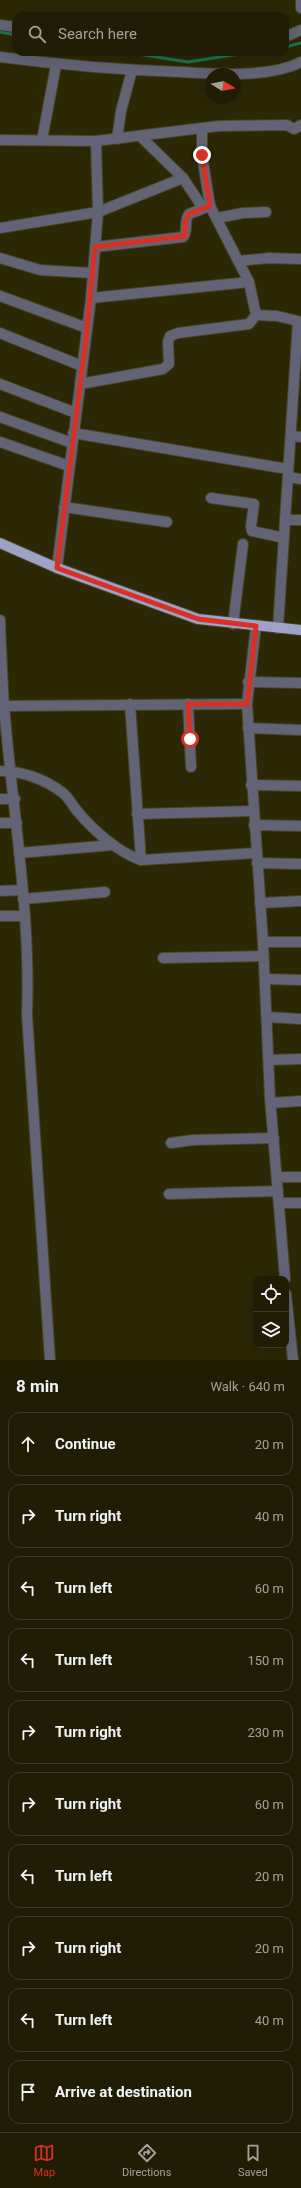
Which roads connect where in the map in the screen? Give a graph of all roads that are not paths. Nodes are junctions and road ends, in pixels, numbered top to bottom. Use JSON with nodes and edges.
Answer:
{"nodes":[{"id":1,"x":300,"y":0,"type":"edge"},
{"id":2,"x":301,"y":8,"type":"edge"},
{"id":3,"x":0,"y":25,"type":"edge"},
{"id":4,"x":12,"y":26,"type":"edge"},
{"id":5,"x":301,"y":30,"type":"edge"},
{"id":6,"x":289,"y":35,"type":"edge"},
{"id":7,"x":0,"y":58,"type":"edge"},
{"id":8,"x":301,"y":62,"type":"edge"},
{"id":9,"x":56,"y":65,"type":"junction"},
{"id":10,"x":132,"y":70,"type":"junction"},
{"id":11,"x":202,"y":128,"type":"junction"},
{"id":12,"x":299,"y":130,"type":"edge"},
{"id":13,"x":140,"y":136,"type":"junction"},
{"id":14,"x":117,"y":139,"type":"junction"},
{"id":15,"x":0,"y":140,"type":"edge"},
{"id":16,"x":42,"y":140,"type":"junction"},
{"id":17,"x":96,"y":141,"type":"junction"},
{"id":18,"x":183,"y":178,"type":"junction"},
{"id":19,"x":207,"y":207,"type":"junction"},
{"id":20,"x":98,"y":212,"type":"junction"},
{"id":21,"x":266,"y":212,"type":"dead end"},
{"id":22,"x":217,"y":218,"type":"junction"},
{"id":23,"x":0,"y":228,"type":"edge"},
{"id":24,"x":95,"y":247,"type":"junction"},
{"id":25,"x":0,"y":258,"type":"edge"},
{"id":26,"x":301,"y":259,"type":"edge"},
{"id":27,"x":239,"y":261,"type":"junction"},
{"id":28,"x":92,"y":273,"type":"junction"},
{"id":29,"x":249,"y":282,"type":"junction"},
{"id":30,"x":0,"y":296,"type":"edge"},
{"id":31,"x":91,"y":298,"type":"junction"},
{"id":32,"x":256,"y":315,"type":"junction"},
{"id":33,"x":299,"y":321,"type":"edge"},
{"id":34,"x":87,"y":328,"type":"junction"},
{"id":35,"x":0,"y":334,"type":"edge"},
{"id":36,"x":82,"y":366,"type":"junction"},
{"id":37,"x":0,"y":384,"type":"edge"},
{"id":38,"x":80,"y":384,"type":"junction"},
{"id":39,"x":76,"y":413,"type":"junction"},
{"id":40,"x":0,"y":417,"type":"edge"},
{"id":41,"x":296,"y":436,"type":"edge"},
{"id":42,"x":73,"y":438,"type":"junction"},
{"id":43,"x":0,"y":442,"type":"edge"},
{"id":44,"x":69,"y":466,"type":"junction"},
{"id":45,"x":288,"y":473,"type":"junction"},
{"id":46,"x":301,"y":479,"type":"edge"},
{"id":47,"x":211,"y":498,"type":"dead end"},
{"id":48,"x":64,"y":507,"type":"junction"},
{"id":49,"x":285,"y":520,"type":"junction"},
{"id":50,"x":301,"y":520,"type":"edge"},
{"id":51,"x":167,"y":522,"type":"dead end"},
{"id":52,"x":284,"y":538,"type":"junction"},
{"id":53,"x":0,"y":543,"type":"edge"},
{"id":54,"x":243,"y":544,"type":"dead end"},
{"id":55,"x":57,"y":568,"type":"junction"},
{"id":56,"x":0,"y":620,"type":"edge"},
{"id":57,"x":233,"y":624,"type":"junction"},
{"id":58,"x":256,"y":626,"type":"junction"},
{"id":59,"x":278,"y":628,"type":"junction"},
{"id":60,"x":301,"y":630,"type":"edge"},
{"id":61,"x":1,"y":661,"type":"edge"},
{"id":62,"x":248,"y":682,"type":"junction"},
{"id":63,"x":301,"y":683,"type":"edge"},
{"id":64,"x":130,"y":704,"type":"junction"},
{"id":65,"x":188,"y":704,"type":"junction"},
{"id":66,"x":247,"y":704,"type":"junction"},
{"id":67,"x":2,"y":706,"type":"edge"},
{"id":68,"x":248,"y":728,"type":"junction"},
{"id":69,"x":301,"y":730,"type":"edge"},
{"id":70,"x":191,"y":767,"type":"dead end"},
{"id":71,"x":0,"y":771,"type":"edge"},
{"id":72,"x":12,"y":771,"type":"junction"},
{"id":73,"x":251,"y":786,"type":"junction"},
{"id":74,"x":301,"y":786,"type":"edge"},
{"id":75,"x":0,"y":799,"type":"edge"},
{"id":76,"x":14,"y":799,"type":"junction"},
{"id":77,"x":253,"y":811,"type":"junction"},
{"id":78,"x":137,"y":814,"type":"junction"},
{"id":79,"x":0,"y":823,"type":"edge"},
{"id":80,"x":17,"y":823,"type":"junction"},
{"id":81,"x":254,"y":825,"type":"junction"},
{"id":82,"x":301,"y":826,"type":"edge"},
{"id":83,"x":112,"y":845,"type":"junction"},
{"id":84,"x":20,"y":853,"type":"junction"},
{"id":85,"x":257,"y":858,"type":"junction"},
{"id":86,"x":141,"y":860,"type":"junction"},
{"id":87,"x":301,"y":864,"type":"edge"},
{"id":88,"x":0,"y":891,"type":"edge"},
{"id":89,"x":105,"y":892,"type":"dead end"},
{"id":90,"x":23,"y":894,"type":"junction"},
{"id":91,"x":301,"y":902,"type":"edge"},
{"id":92,"x":260,"y":903,"type":"junction"},
{"id":93,"x":0,"y":916,"type":"edge"},
{"id":94,"x":25,"y":916,"type":"junction"},
{"id":95,"x":263,"y":942,"type":"junction"},
{"id":96,"x":301,"y":942,"type":"edge"},
{"id":97,"x":263,"y":956,"type":"junction"},
{"id":98,"x":164,"y":958,"type":"dead end"},
{"id":99,"x":265,"y":980,"type":"junction"},
{"id":100,"x":301,"y":980,"type":"edge"},
{"id":101,"x":267,"y":1017,"type":"junction"},
{"id":102,"x":301,"y":1019,"type":"edge"},
{"id":103,"x":301,"y":1059,"type":"edge"},
{"id":104,"x":269,"y":1060,"type":"junction"},
{"id":105,"x":301,"y":1101,"type":"edge"},
{"id":106,"x":271,"y":1103,"type":"junction"},
{"id":107,"x":274,"y":1138,"type":"junction"},
{"id":108,"x":171,"y":1143,"type":"dead end"},
{"id":109,"x":277,"y":1177,"type":"junction"},
{"id":110,"x":301,"y":1177,"type":"edge"},
{"id":111,"x":278,"y":1191,"type":"junction"},
{"id":112,"x":169,"y":1194,"type":"dead end"},
{"id":113,"x":279,"y":1203,"type":"junction"},
{"id":114,"x":301,"y":1203,"type":"edge"},
{"id":115,"x":285,"y":1276,"type":"edge"},
{"id":116,"x":288,"y":1312,"type":"edge"},
{"id":117,"x":50,"y":1360,"type":"edge"},
{"id":118,"x":293,"y":1360,"type":"edge"}],
"edges":[{"from":1,"to":2,"type":"street"},
{"from":3,"to":4,"type":"street"},
{"from":5,"to":6,"type":"street"},
{"from":7,"to":9,"type":"street"},
{"from":8,"to":10,"type":"street"},
{"from":9,"to":10,"type":"street"},
{"from":9,"to":16,"type":"street"},
{"from":10,"to":14,"type":"street"},
{"from":11,"to":12,"type":"street"},
{"from":11,"to":13,"type":"street"},
{"from":11,"to":19,"type":"street"},
{"from":13,"to":14,"type":"street"},
{"from":13,"to":18,"type":"street"},
{"from":14,"to":17,"type":"street"},
{"from":15,"to":16,"type":"street"},
{"from":16,"to":17,"type":"street"},
{"from":17,"to":20,"type":"street"},
{"from":18,"to":19,"type":"street"},
{"from":18,"to":20,"type":"street"},
{"from":19,"to":22,"type":"street"},
{"from":19,"to":24,"type":"street"},
{"from":20,"to":23,"type":"street"},
{"from":20,"to":24,"type":"street"},
{"from":21,"to":22,"type":"street"},
{"from":22,"to":27,"type":"street"},
{"from":24,"to":28,"type":"street"},
{"from":25,"to":28,"type":"street"},
{"from":26,"to":27,"type":"street"},
{"from":27,"to":29,"type":"street"},
{"from":28,"to":31,"type":"street"},
{"from":29,"to":31,"type":"street"},
{"from":29,"to":32,"type":"street"},
{"from":30,"to":34,"type":"street"},
{"from":31,"to":34,"type":"street"},
{"from":32,"to":33,"type":"street"},
{"from":32,"to":38,"type":"street"},
{"from":33,"to":41,"type":"street"},
{"from":34,"to":36,"type":"street"},
{"from":35,"to":36,"type":"street"},
{"from":36,"to":38,"type":"street"},
{"from":37,"to":39,"type":"street"},
{"from":38,"to":39,"type":"street"},
{"from":39,"to":42,"type":"street"},
{"from":40,"to":42,"type":"street"},
{"from":41,"to":45,"type":"street"},
{"from":42,"to":44,"type":"street"},
{"from":42,"to":45,"type":"street"},
{"from":43,"to":44,"type":"street"},
{"from":44,"to":48,"type":"street"},
{"from":45,"to":46,"type":"street"},
{"from":45,"to":49,"type":"street"},
{"from":47,"to":52,"type":"street"},
{"from":48,"to":51,"type":"street"},
{"from":48,"to":55,"type":"street"},
{"from":49,"to":50,"type":"street"},
{"from":49,"to":52,"type":"street"},
{"from":52,"to":59,"type":"street"},
{"from":53,"to":55,"type":"main road"},
{"from":54,"to":57,"type":"street"},
{"from":55,"to":57,"type":"main road"},
{"from":56,"to":61,"type":"street"},
{"from":57,"to":58,"type":"main road"},
{"from":58,"to":59,"type":"main road"},
{"from":58,"to":62,"type":"street"},
{"from":59,"to":60,"type":"main road"},
{"from":61,"to":67,"type":"street"},
{"from":62,"to":63,"type":"street"},
{"from":62,"to":66,"type":"street"},
{"from":64,"to":65,"type":"street"},
{"from":64,"to":67,"type":"street"},
{"from":64,"to":78,"type":"street"},
{"from":65,"to":66,"type":"street"},
{"from":65,"to":70,"type":"street"},
{"from":66,"to":68,"type":"street"},
{"from":67,"to":72,"type":"street"},
{"from":68,"to":69,"type":"street"},
{"from":68,"to":73,"type":"street"},
{"from":71,"to":72,"type":"street"},
{"from":72,"to":76,"type":"street"},
{"from":72,"to":83,"type":"street"},
{"from":73,"to":74,"type":"street"},
{"from":73,"to":77,"type":"street"},
{"from":75,"to":76,"type":"street"},
{"from":76,"to":80,"type":"street"},
{"from":77,"to":78,"type":"street"},
{"from":77,"to":81,"type":"street"},
{"from":78,"to":86,"type":"street"},
{"from":79,"to":80,"type":"street"},
{"from":80,"to":84,"type":"street"},
{"from":81,"to":82,"type":"street"},
{"from":81,"to":85,"type":"street"},
{"from":83,"to":84,"type":"street"},
{"from":83,"to":86,"type":"street"},
{"from":84,"to":90,"type":"street"},
{"from":85,"to":86,"type":"street"},
{"from":85,"to":87,"type":"street"},
{"from":85,"to":92,"type":"street"},
{"from":88,"to":90,"type":"street"},
{"from":89,"to":90,"type":"street"},
{"from":90,"to":94,"type":"street"},
{"from":91,"to":92,"type":"street"},
{"from":92,"to":95,"type":"street"},
{"from":93,"to":94,"type":"street"},
{"from":94,"to":117,"type":"street"},
{"from":95,"to":96,"type":"street"},
{"from":95,"to":97,"type":"street"},
{"from":97,"to":98,"type":"street"},
{"from":97,"to":99,"type":"street"},
{"from":99,"to":100,"type":"street"},
{"from":99,"to":101,"type":"street"},
{"from":101,"to":102,"type":"street"},
{"from":101,"to":104,"type":"street"},
{"from":103,"to":104,"type":"street"},
{"from":104,"to":106,"type":"street"},
{"from":105,"to":106,"type":"street"},
{"from":106,"to":107,"type":"street"},
{"from":107,"to":108,"type":"street"},
{"from":107,"to":109,"type":"street"},
{"from":109,"to":110,"type":"street"},
{"from":109,"to":111,"type":"street"},
{"from":111,"to":112,"type":"street"},
{"from":111,"to":113,"type":"street"},
{"from":113,"to":114,"type":"street"},
{"from":113,"to":115,"type":"street"},
{"from":116,"to":118,"type":"street"}]}
